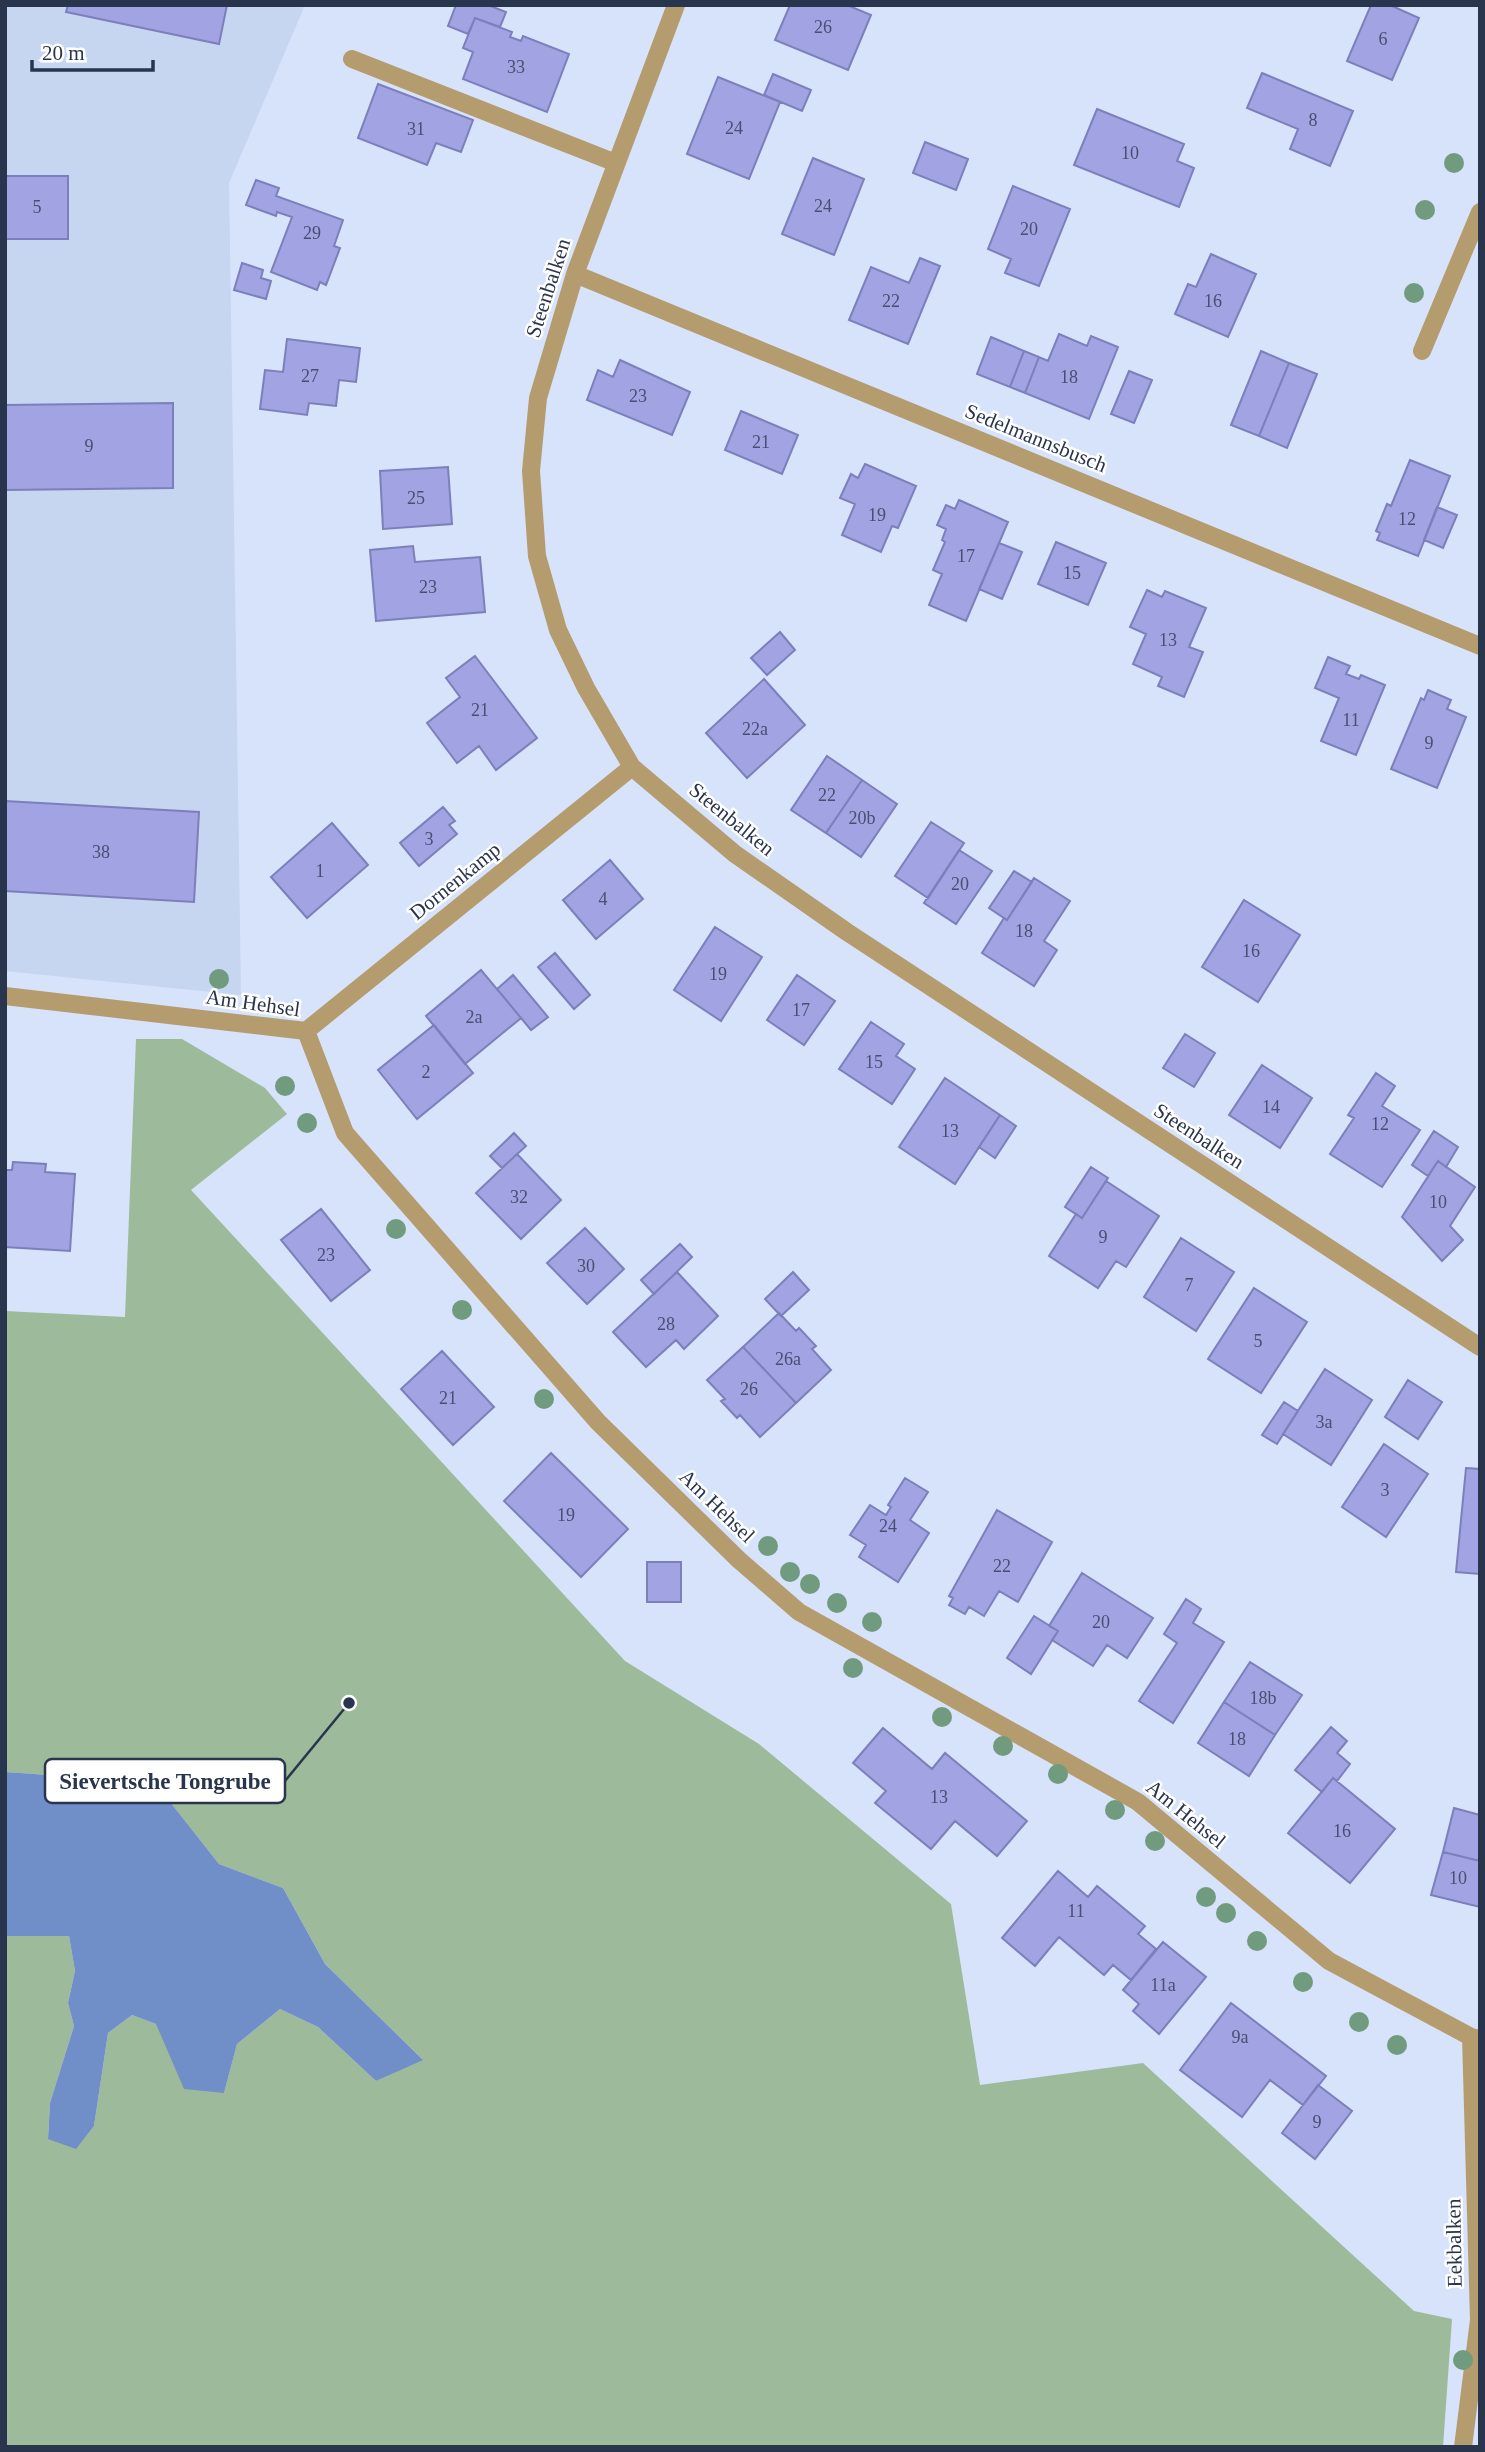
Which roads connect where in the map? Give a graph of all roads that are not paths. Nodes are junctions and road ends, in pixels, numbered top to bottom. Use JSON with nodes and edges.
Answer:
{"nodes":[{"id":1,"x":676,"y":5,"type":"edge"},
{"id":2,"x":352,"y":59,"type":"dead end"},
{"id":3,"x":616,"y":163,"type":"junction"},
{"id":4,"x":1480,"y":212,"type":"edge"},
{"id":5,"x":575,"y":274,"type":"junction"},
{"id":6,"x":1422,"y":351,"type":"dead end"},
{"id":7,"x":1480,"y":646,"type":"edge"},
{"id":8,"x":632,"y":767,"type":"junction"},
{"id":9,"x":5,"y":996,"type":"edge"},
{"id":10,"x":306,"y":1031,"type":"junction"},
{"id":11,"x":1480,"y":1347,"type":"edge"},
{"id":12,"x":1476,"y":2038,"type":"edge"},
{"id":13,"x":1463,"y":2447,"type":"edge"}],
"edges":[{"from":1,"to":3,"type":"street","name":"Steenbalken"},
{"from":2,"to":3,"type":"street"},
{"from":3,"to":5,"type":"street","name":"Steenbalken"},
{"from":4,"to":6,"type":"street"},
{"from":5,"to":7,"type":"street","name":"Sedelmannsbusch"},
{"from":5,"to":8,"type":"street","name":"Steenbalken"},
{"from":8,"to":10,"type":"street","name":"Dornenkamp"},
{"from":8,"to":11,"type":"street","name":"Steenbalken"},
{"from":9,"to":10,"type":"street","name":"Am Hehsel"},
{"from":10,"to":12,"type":"street","name":"Am Hehsel"},
{"from":12,"to":13,"type":"street","name":"Eekbalken"}]}
